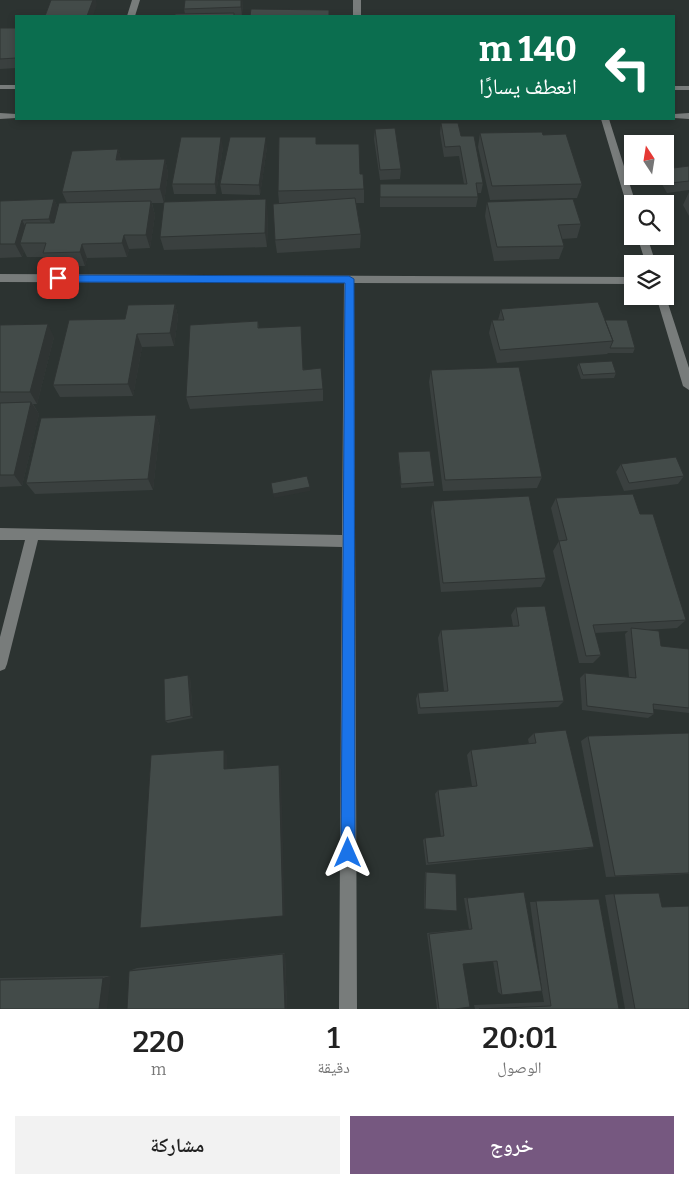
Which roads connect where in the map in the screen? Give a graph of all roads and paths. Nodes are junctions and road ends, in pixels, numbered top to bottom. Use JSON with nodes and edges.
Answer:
{"nodes":[{"id":1,"x":136,"y":0,"type":"edge"},
{"id":2,"x":356,"y":0,"type":"edge"},
{"id":3,"x":131,"y":15,"type":"edge"},
{"id":4,"x":357,"y":15,"type":"edge"},
{"id":5,"x":0,"y":87,"type":"edge"},
{"id":6,"x":15,"y":87,"type":"edge"},
{"id":7,"x":675,"y":88,"type":"edge"},
{"id":8,"x":689,"y":88,"type":"edge"},
{"id":9,"x":0,"y":116,"type":"edge"},
{"id":10,"x":15,"y":116,"type":"edge"},
{"id":11,"x":675,"y":116,"type":"edge"},
{"id":12,"x":689,"y":116,"type":"edge"},
{"id":13,"x":605,"y":120,"type":"edge"},
{"id":14,"x":629,"y":195,"type":"edge"},
{"id":15,"x":0,"y":278,"type":"edge"},
{"id":16,"x":349,"y":279,"type":"junction"},
{"id":17,"x":624,"y":280,"type":"edge"},
{"id":18,"x":664,"y":305,"type":"edge"},
{"id":19,"x":689,"y":386,"type":"edge"},
{"id":20,"x":0,"y":534,"type":"edge"},
{"id":21,"x":33,"y":534,"type":"junction"},
{"id":22,"x":349,"y":541,"type":"junction"},
{"id":23,"x":0,"y":664,"type":"edge"},
{"id":24,"x":348,"y":1009,"type":"edge"}],
"edges":[{"from":1,"to":3,"type":"street"},
{"from":2,"to":4,"type":"street"},
{"from":5,"to":6,"type":"street"},
{"from":7,"to":8,"type":"street"},
{"from":9,"to":10,"type":"street"},
{"from":11,"to":12,"type":"street"},
{"from":13,"to":14,"type":"street"},
{"from":15,"to":16,"type":"street"},
{"from":16,"to":17,"type":"street"},
{"from":16,"to":22,"type":"street"},
{"from":18,"to":19,"type":"street"},
{"from":20,"to":21,"type":"street"},
{"from":21,"to":22,"type":"street"},
{"from":21,"to":23,"type":"street"},
{"from":22,"to":24,"type":"street"}]}
